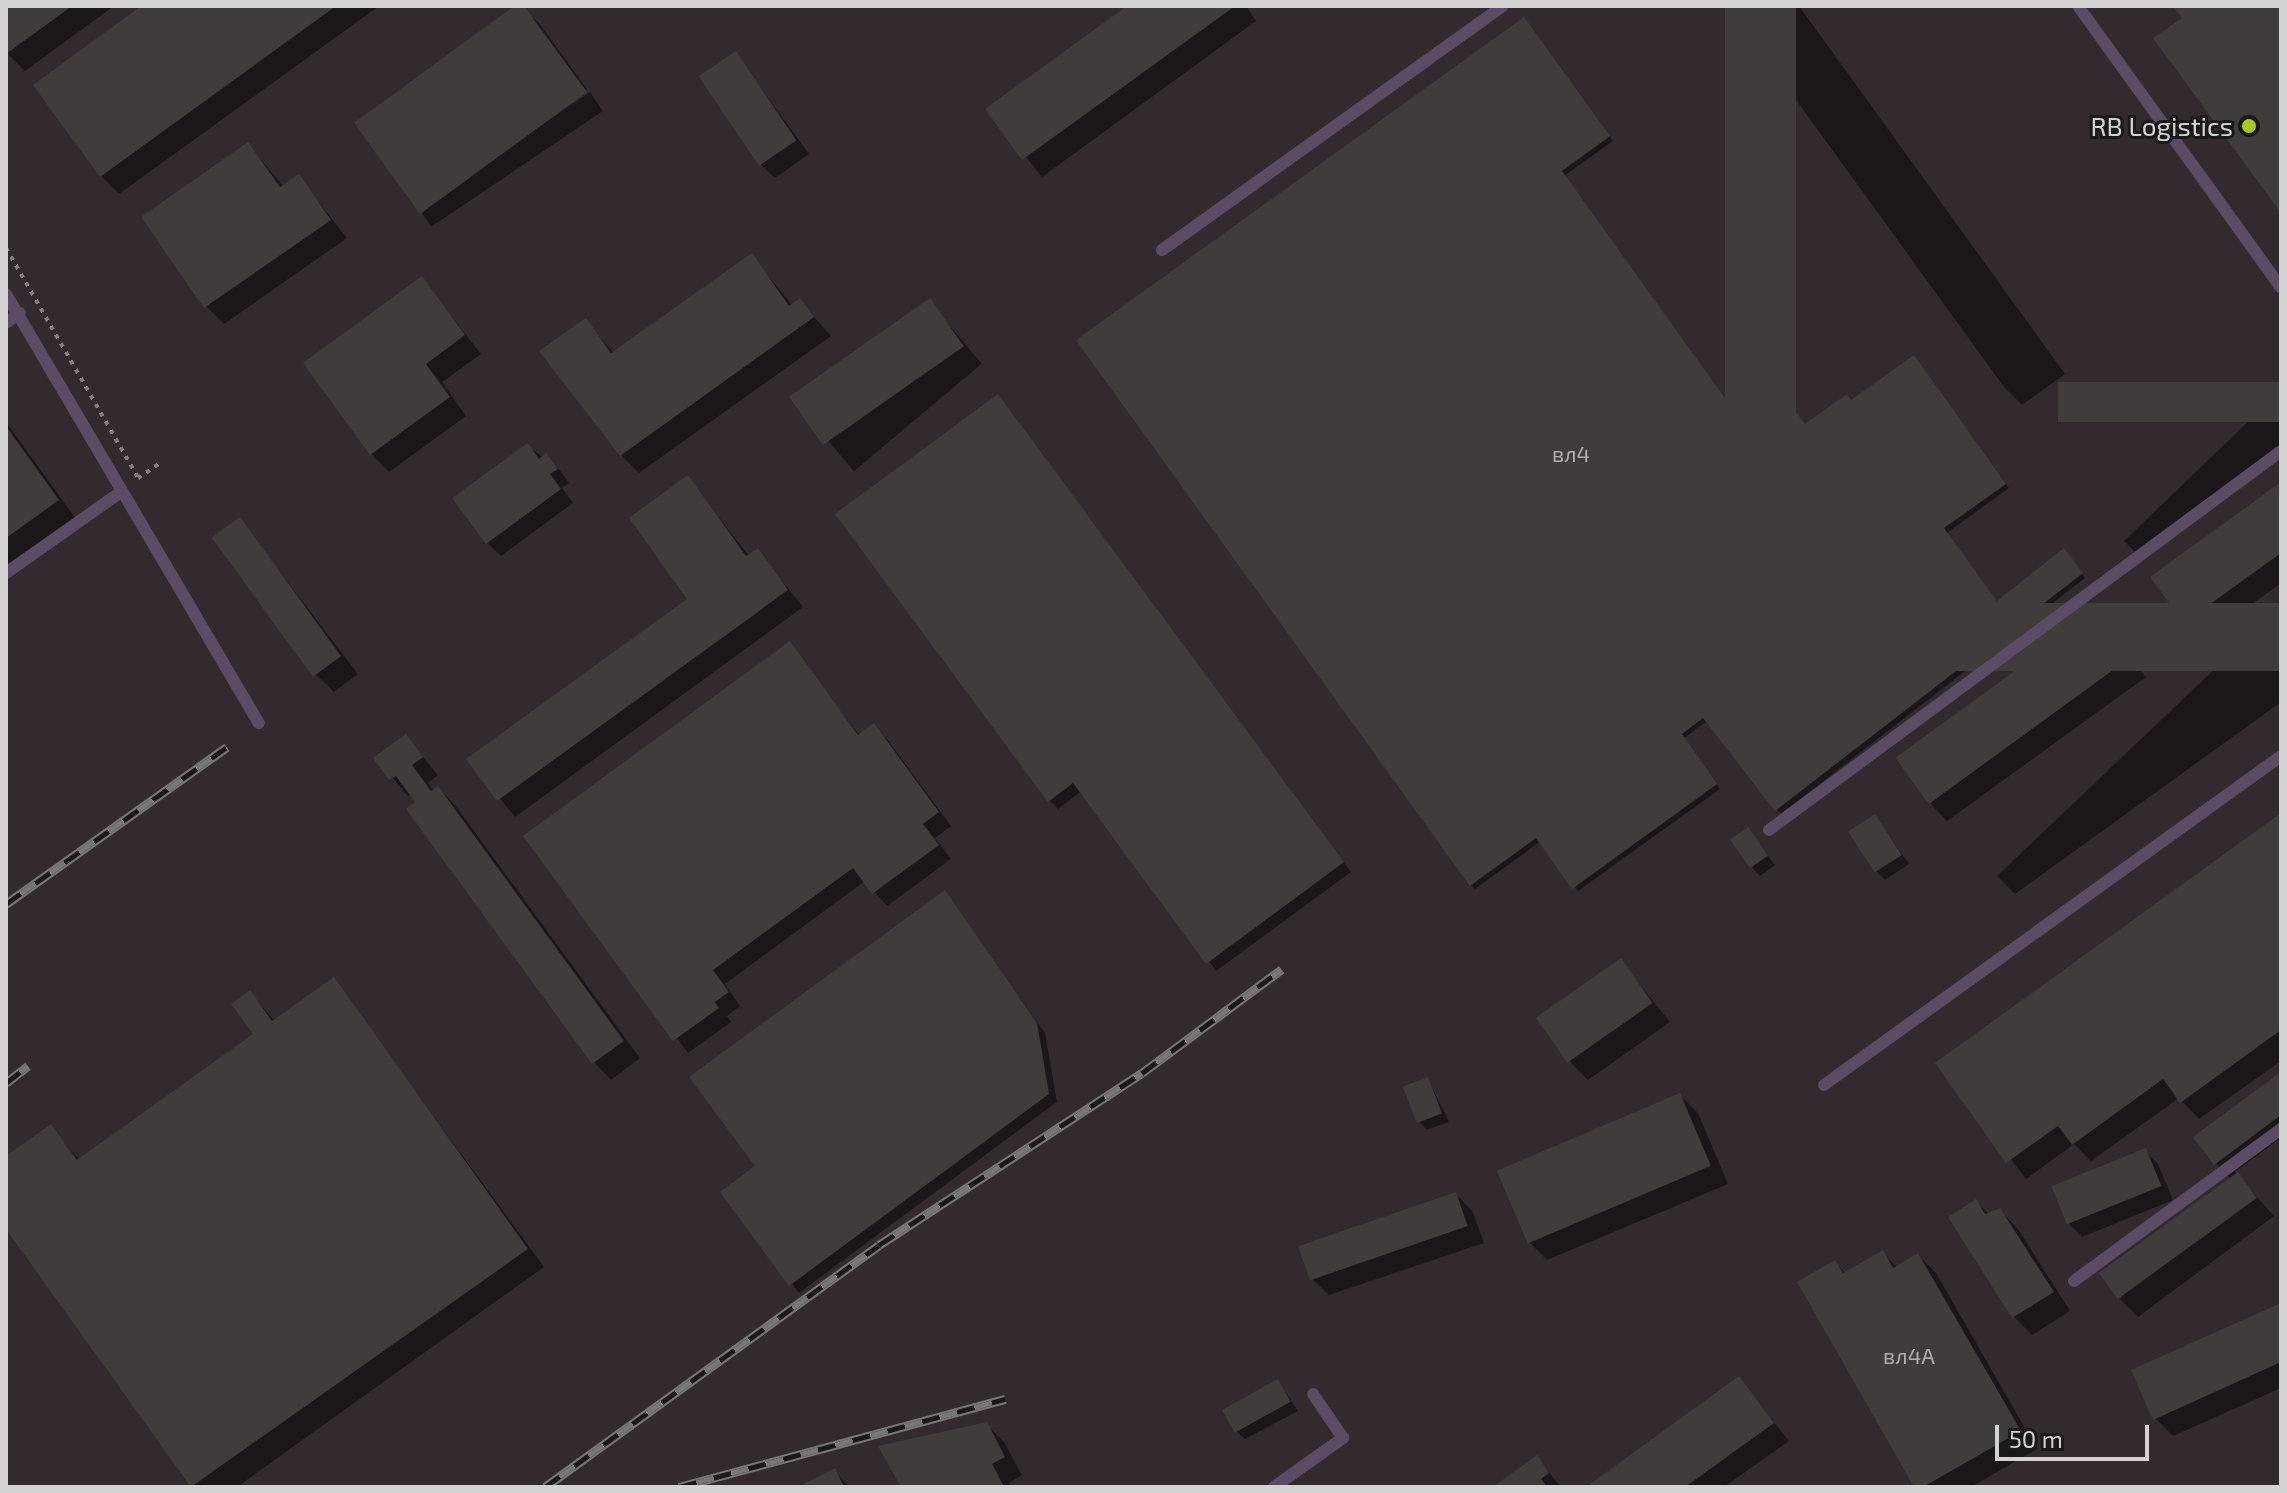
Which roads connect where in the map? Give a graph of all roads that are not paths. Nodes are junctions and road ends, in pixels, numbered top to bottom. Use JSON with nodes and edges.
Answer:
{"nodes":[{"id":1,"x":1503,"y":6,"type":"edge"},
{"id":2,"x":2078,"y":6,"type":"edge"},
{"id":3,"x":1162,"y":250,"type":"dead end"},
{"id":4,"x":2281,"y":287,"type":"edge"},
{"id":5,"x":6,"y":294,"type":"edge"},
{"id":6,"x":20,"y":313,"type":"junction"},
{"id":7,"x":6,"y":323,"type":"edge"},
{"id":8,"x":2281,"y":451,"type":"edge"},
{"id":9,"x":121,"y":492,"type":"junction"},
{"id":10,"x":6,"y":573,"type":"edge"},
{"id":11,"x":259,"y":723,"type":"dead end"},
{"id":12,"x":2281,"y":756,"type":"edge"},
{"id":13,"x":1769,"y":830,"type":"dead end"},
{"id":14,"x":1824,"y":1085,"type":"dead end"},
{"id":15,"x":2281,"y":1129,"type":"edge"},
{"id":16,"x":2074,"y":1281,"type":"dead end"},
{"id":17,"x":1313,"y":1394,"type":"dead end"},
{"id":18,"x":1274,"y":1487,"type":"edge"}],
"edges":[{"from":1,"to":3,"type":"lane"},
{"from":2,"to":4,"type":"lane"},
{"from":5,"to":6,"type":"lane"},
{"from":6,"to":7,"type":"lane"},
{"from":6,"to":9,"type":"lane"},
{"from":8,"to":13,"type":"lane"},
{"from":9,"to":10,"type":"lane"},
{"from":9,"to":11,"type":"lane"},
{"from":12,"to":14,"type":"lane"},
{"from":15,"to":16,"type":"lane"},
{"from":17,"to":18,"type":"lane"}]}
